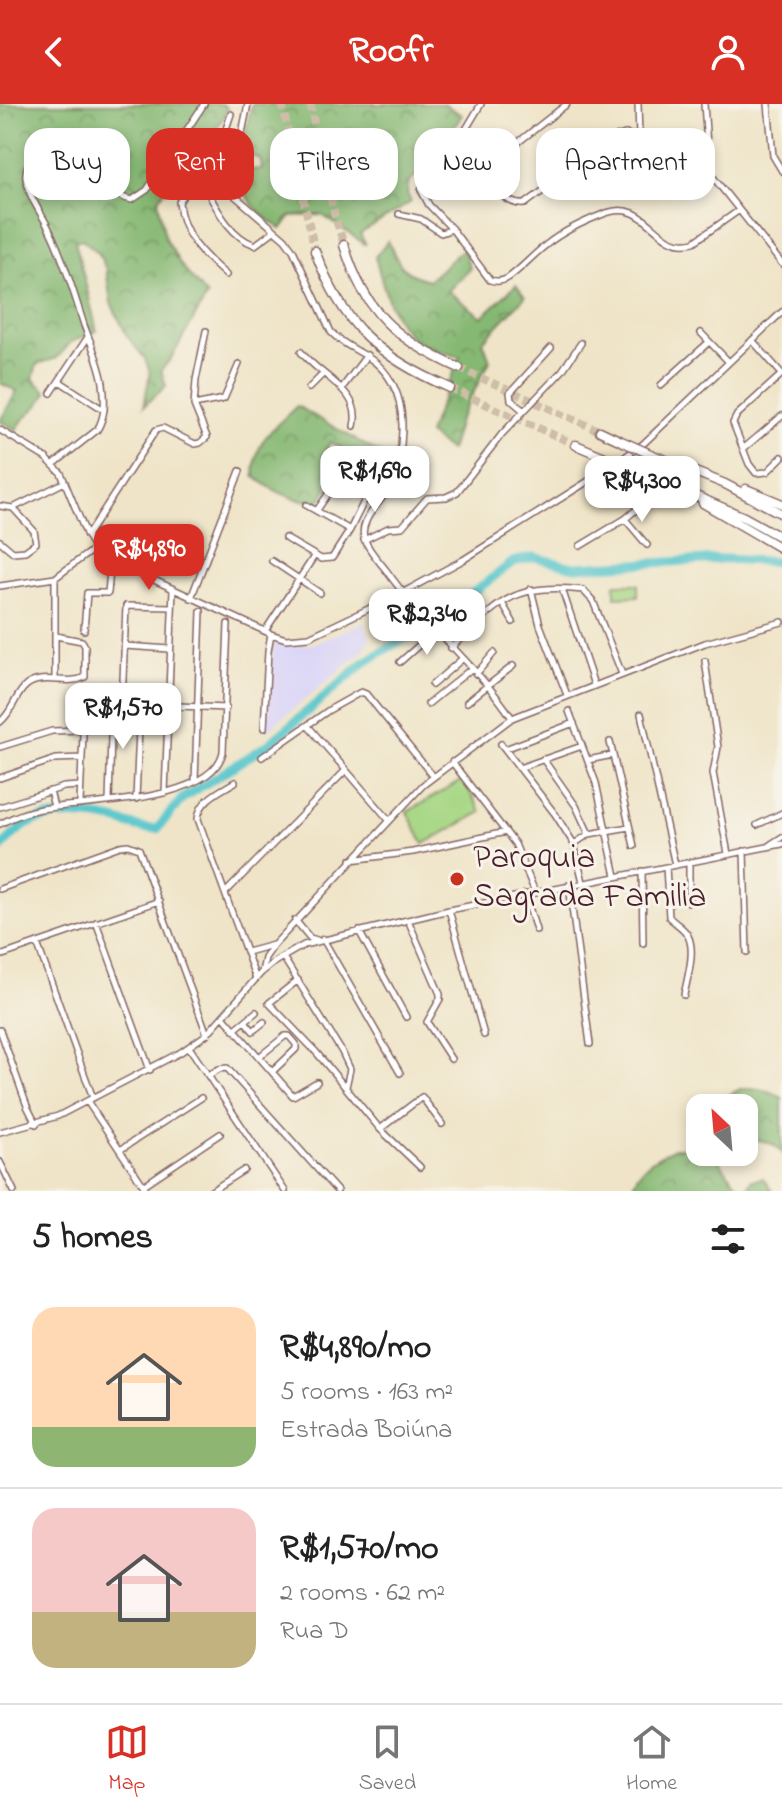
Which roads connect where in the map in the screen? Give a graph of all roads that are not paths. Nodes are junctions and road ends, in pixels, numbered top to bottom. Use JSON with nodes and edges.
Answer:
{"nodes":[{"id":1,"x":204,"y":104,"type":"edge"},
{"id":2,"x":248,"y":104,"type":"edge"},
{"id":3,"x":481,"y":104,"type":"edge"},
{"id":4,"x":567,"y":104,"type":"edge"},
{"id":5,"x":638,"y":104,"type":"edge"},
{"id":6,"x":704,"y":104,"type":"edge"},
{"id":7,"x":768,"y":104,"type":"edge"},
{"id":8,"x":231,"y":114,"type":"dead end"},
{"id":9,"x":226,"y":128,"type":"edge"},
{"id":10,"x":467,"y":128,"type":"edge"},
{"id":11,"x":639,"y":128,"type":"edge"},
{"id":12,"x":706,"y":128,"type":"edge"},
{"id":13,"x":520,"y":141,"type":"edge"},
{"id":14,"x":782,"y":171,"type":"edge"},
{"id":15,"x":715,"y":180,"type":"edge"},
{"id":16,"x":536,"y":196,"type":"edge"},
{"id":17,"x":181,"y":200,"type":"edge"},
{"id":18,"x":213,"y":200,"type":"edge"},
{"id":19,"x":426,"y":200,"type":"edge"},
{"id":20,"x":506,"y":200,"type":"edge"},
{"id":21,"x":738,"y":211,"type":"junction"},
{"id":22,"x":399,"y":214,"type":"dead end"},
{"id":23,"x":452,"y":229,"type":"junction"},
{"id":24,"x":274,"y":231,"type":"junction"},
{"id":25,"x":344,"y":245,"type":"tunnel mouth"},
{"id":26,"x":315,"y":251,"type":"tunnel mouth"},
{"id":27,"x":782,"y":264,"type":"edge"},
{"id":28,"x":226,"y":275,"type":"dead end"},
{"id":29,"x":782,"y":312,"type":"edge"},
{"id":30,"x":206,"y":331,"type":"dead end"},
{"id":31,"x":701,"y":333,"type":"dead end"},
{"id":32,"x":88,"y":337,"type":"junction"},
{"id":33,"x":752,"y":340,"type":"junction"},
{"id":34,"x":709,"y":342,"type":"junction"},
{"id":35,"x":581,"y":343,"type":"dead end"},
{"id":36,"x":551,"y":348,"type":"dead end"},
{"id":37,"x":301,"y":352,"type":"dead end"},
{"id":38,"x":367,"y":355,"type":"junction"},
{"id":39,"x":728,"y":361,"type":"junction"},
{"id":40,"x":239,"y":364,"type":"dead end"},
{"id":41,"x":459,"y":368,"type":"tunnel mouth"},
{"id":42,"x":323,"y":374,"type":"junction"},
{"id":43,"x":782,"y":374,"type":"edge"},
{"id":44,"x":59,"y":381,"type":"junction"},
{"id":45,"x":661,"y":385,"type":"dead end"},
{"id":46,"x":309,"y":388,"type":"dead end"},
{"id":47,"x":342,"y":388,"type":"junction"},
{"id":48,"x":450,"y":388,"type":"tunnel mouth"},
{"id":49,"x":51,"y":393,"type":"dead end"},
{"id":50,"x":194,"y":405,"type":"junction"},
{"id":51,"x":104,"y":410,"type":"junction"},
{"id":52,"x":524,"y":411,"type":"junction"},
{"id":53,"x":780,"y":421,"type":"edge"},
{"id":54,"x":354,"y":426,"type":"dead end"},
{"id":55,"x":0,"y":430,"type":"edge"},
{"id":56,"x":600,"y":431,"type":"tunnel mouth"},
{"id":57,"x":576,"y":445,"type":"tunnel mouth"},
{"id":58,"x":743,"y":450,"type":"junction"},
{"id":59,"x":782,"y":457,"type":"edge"},
{"id":60,"x":669,"y":461,"type":"junction"},
{"id":61,"x":54,"y":464,"type":"junction"},
{"id":62,"x":609,"y":468,"type":"junction"},
{"id":63,"x":338,"y":469,"type":"dead end"},
{"id":64,"x":240,"y":471,"type":"dead end"},
{"id":65,"x":338,"y":480,"type":"dead end"},
{"id":66,"x":65,"y":482,"type":"junction"},
{"id":67,"x":697,"y":497,"type":"junction"},
{"id":68,"x":782,"y":504,"type":"edge"},
{"id":69,"x":306,"y":505,"type":"dead end"},
{"id":70,"x":0,"y":506,"type":"edge"},
{"id":71,"x":13,"y":508,"type":"junction"},
{"id":72,"x":317,"y":510,"type":"junction"},
{"id":73,"x":782,"y":514,"type":"edge"},
{"id":74,"x":625,"y":519,"type":"junction"},
{"id":75,"x":350,"y":530,"type":"junction"},
{"id":76,"x":87,"y":536,"type":"junction"},
{"id":77,"x":285,"y":538,"type":"dead end"},
{"id":78,"x":782,"y":538,"type":"edge"},
{"id":79,"x":364,"y":540,"type":"junction"},
{"id":80,"x":0,"y":541,"type":"edge"},
{"id":81,"x":647,"y":545,"type":"dead end"},
{"id":82,"x":580,"y":546,"type":"dead end"},
{"id":83,"x":95,"y":548,"type":"junction"},
{"id":84,"x":782,"y":549,"type":"edge"},
{"id":85,"x":315,"y":555,"type":"junction"},
{"id":86,"x":111,"y":558,"type":"junction"},
{"id":87,"x":272,"y":561,"type":"dead end"},
{"id":88,"x":55,"y":578,"type":"junction"},
{"id":89,"x":299,"y":580,"type":"junction"},
{"id":90,"x":0,"y":586,"type":"edge"},
{"id":91,"x":173,"y":589,"type":"junction"},
{"id":92,"x":531,"y":589,"type":"junction"},
{"id":93,"x":562,"y":589,"type":"junction"},
{"id":94,"x":320,"y":593,"type":"dead end"},
{"id":95,"x":402,"y":593,"type":"junction"},
{"id":96,"x":191,"y":598,"type":"junction"},
{"id":97,"x":502,"y":603,"type":"junction"},
{"id":98,"x":172,"y":607,"type":"junction"},
{"id":99,"x":201,"y":611,"type":"dead end"},
{"id":100,"x":513,"y":622,"type":"dead end"},
{"id":101,"x":782,"y":622,"type":"edge"},
{"id":102,"x":228,"y":624,"type":"dead end"},
{"id":103,"x":434,"y":629,"type":"junction"},
{"id":104,"x":84,"y":630,"type":"dead end"},
{"id":105,"x":268,"y":632,"type":"junction"},
{"id":106,"x":56,"y":636,"type":"junction"},
{"id":107,"x":125,"y":646,"type":"junction"},
{"id":108,"x":451,"y":648,"type":"junction"},
{"id":109,"x":170,"y":649,"type":"junction"},
{"id":110,"x":494,"y":653,"type":"dead end"},
{"id":111,"x":462,"y":659,"type":"junction"},
{"id":112,"x":705,"y":661,"type":"dead end"},
{"id":113,"x":400,"y":662,"type":"dead end"},
{"id":114,"x":513,"y":666,"type":"dead end"},
{"id":115,"x":473,"y":671,"type":"junction"},
{"id":116,"x":622,"y":674,"type":"junction"},
{"id":117,"x":55,"y":679,"type":"junction"},
{"id":118,"x":432,"y":685,"type":"dead end"},
{"id":119,"x":594,"y":685,"type":"junction"},
{"id":120,"x":85,"y":688,"type":"dead end"},
{"id":121,"x":487,"y":688,"type":"junction"},
{"id":122,"x":567,"y":695,"type":"junction"},
{"id":123,"x":84,"y":702,"type":"junction"},
{"id":124,"x":467,"y":702,"type":"dead end"},
{"id":125,"x":112,"y":704,"type":"junction"},
{"id":126,"x":122,"y":704,"type":"junction"},
{"id":127,"x":428,"y":704,"type":"dead end"},
{"id":128,"x":140,"y":705,"type":"junction"},
{"id":129,"x":168,"y":706,"type":"junction"},
{"id":130,"x":197,"y":707,"type":"junction"},
{"id":131,"x":226,"y":708,"type":"junction"},
{"id":132,"x":569,"y":711,"type":"dead end"},
{"id":133,"x":641,"y":714,"type":"dead end"},
{"id":134,"x":512,"y":718,"type":"junction"},
{"id":135,"x":0,"y":722,"type":"edge"},
{"id":136,"x":574,"y":723,"type":"junction"},
{"id":137,"x":308,"y":726,"type":"junction"},
{"id":138,"x":264,"y":728,"type":"dead end"},
{"id":139,"x":83,"y":730,"type":"junction"},
{"id":140,"x":610,"y":742,"type":"dead end"},
{"id":141,"x":582,"y":746,"type":"junction"},
{"id":142,"x":0,"y":747,"type":"edge"},
{"id":143,"x":613,"y":755,"type":"junction"},
{"id":144,"x":262,"y":757,"type":"dead end"},
{"id":145,"x":81,"y":758,"type":"junction"},
{"id":146,"x":543,"y":759,"type":"junction"},
{"id":147,"x":588,"y":760,"type":"junction"},
{"id":148,"x":452,"y":762,"type":"junction"},
{"id":149,"x":519,"y":768,"type":"junction"},
{"id":150,"x":346,"y":770,"type":"junction"},
{"id":151,"x":433,"y":776,"type":"junction"},
{"id":152,"x":0,"y":778,"type":"edge"},
{"id":153,"x":195,"y":781,"type":"junction"},
{"id":154,"x":235,"y":782,"type":"dead end"},
{"id":155,"x":80,"y":786,"type":"junction"},
{"id":156,"x":50,"y":791,"type":"junction"},
{"id":157,"x":165,"y":793,"type":"junction"},
{"id":158,"x":136,"y":799,"type":"junction"},
{"id":159,"x":109,"y":802,"type":"junction"},
{"id":160,"x":80,"y":803,"type":"junction"},
{"id":161,"x":0,"y":807,"type":"edge"},
{"id":162,"x":54,"y":807,"type":"junction"},
{"id":163,"x":782,"y":813,"type":"edge"},
{"id":164,"x":389,"y":820,"type":"junction"},
{"id":165,"x":0,"y":824,"type":"edge"},
{"id":166,"x":757,"y":825,"type":"dead end"},
{"id":167,"x":629,"y":827,"type":"junction"},
{"id":168,"x":608,"y":830,"type":"junction"},
{"id":169,"x":506,"y":832,"type":"junction"},
{"id":170,"x":589,"y":834,"type":"junction"},
{"id":171,"x":782,"y":837,"type":"edge"},
{"id":172,"x":574,"y":844,"type":"junction"},
{"id":173,"x":782,"y":844,"type":"edge"},
{"id":174,"x":634,"y":846,"type":"dead end"},
{"id":175,"x":762,"y":848,"type":"junction"},
{"id":176,"x":744,"y":851,"type":"junction"},
{"id":177,"x":728,"y":854,"type":"junction"},
{"id":178,"x":351,"y":860,"type":"junction"},
{"id":179,"x":689,"y":863,"type":"junction"},
{"id":180,"x":675,"y":865,"type":"junction"},
{"id":181,"x":666,"y":867,"type":"junction"},
{"id":182,"x":642,"y":871,"type":"junction"},
{"id":183,"x":616,"y":876,"type":"junction"},
{"id":184,"x":583,"y":882,"type":"junction"},
{"id":185,"x":569,"y":885,"type":"junction"},
{"id":186,"x":0,"y":889,"type":"edge"},
{"id":187,"x":535,"y":892,"type":"junction"},
{"id":188,"x":225,"y":893,"type":"junction"},
{"id":189,"x":525,"y":894,"type":"junction"},
{"id":190,"x":159,"y":901,"type":"junction"},
{"id":191,"x":689,"y":902,"type":"dead end"},
{"id":192,"x":449,"y":910,"type":"junction"},
{"id":193,"x":295,"y":920,"type":"junction"},
{"id":194,"x":408,"y":920,"type":"junction"},
{"id":195,"x":96,"y":922,"type":"junction"},
{"id":196,"x":536,"y":930,"type":"dead end"},
{"id":197,"x":359,"y":931,"type":"junction"},
{"id":198,"x":320,"y":940,"type":"junction"},
{"id":199,"x":309,"y":941,"type":"junction"},
{"id":200,"x":37,"y":943,"type":"junction"},
{"id":201,"x":643,"y":943,"type":"dead end"},
{"id":202,"x":274,"y":945,"type":"junction"},
{"id":203,"x":247,"y":952,"type":"junction"},
{"id":204,"x":747,"y":952,"type":"dead end"},
{"id":205,"x":0,"y":956,"type":"edge"},
{"id":206,"x":283,"y":957,"type":"junction"},
{"id":207,"x":259,"y":976,"type":"junction"},
{"id":208,"x":298,"y":980,"type":"junction"},
{"id":209,"x":684,"y":995,"type":"dead end"},
{"id":210,"x":256,"y":1012,"type":"dead end"},
{"id":211,"x":199,"y":1014,"type":"junction"},
{"id":212,"x":223,"y":1016,"type":"junction"},
{"id":213,"x":406,"y":1017,"type":"dead end"},
{"id":214,"x":245,"y":1021,"type":"junction"},
{"id":215,"x":264,"y":1022,"type":"dead end"},
{"id":216,"x":216,"y":1024,"type":"junction"},
{"id":217,"x":0,"y":1030,"type":"edge"},
{"id":218,"x":234,"y":1030,"type":"junction"},
{"id":219,"x":207,"y":1034,"type":"junction"},
{"id":220,"x":484,"y":1035,"type":"dead end"},
{"id":221,"x":590,"y":1044,"type":"dead end"},
{"id":222,"x":189,"y":1047,"type":"junction"},
{"id":223,"x":259,"y":1057,"type":"junction"},
{"id":224,"x":451,"y":1059,"type":"dead end"},
{"id":225,"x":150,"y":1070,"type":"junction"},
{"id":226,"x":272,"y":1072,"type":"junction"},
{"id":227,"x":400,"y":1073,"type":"dead end"},
{"id":228,"x":209,"y":1075,"type":"junction"},
{"id":229,"x":317,"y":1082,"type":"dead end"},
{"id":230,"x":346,"y":1088,"type":"junction"},
{"id":231,"x":201,"y":1098,"type":"dead end"},
{"id":232,"x":90,"y":1100,"type":"junction"},
{"id":233,"x":27,"y":1106,"type":"junction"},
{"id":234,"x":36,"y":1124,"type":"junction"},
{"id":235,"x":442,"y":1124,"type":"dead end"},
{"id":236,"x":27,"y":1126,"type":"junction"},
{"id":237,"x":380,"y":1129,"type":"junction"},
{"id":238,"x":0,"y":1132,"type":"edge"},
{"id":239,"x":220,"y":1134,"type":"dead end"},
{"id":240,"x":120,"y":1150,"type":"junction"},
{"id":241,"x":0,"y":1162,"type":"edge"},
{"id":242,"x":420,"y":1167,"type":"dead end"},
{"id":243,"x":244,"y":1170,"type":"dead end"},
{"id":244,"x":146,"y":1188,"type":"edge"},
{"id":245,"x":14,"y":1191,"type":"edge"},
{"id":246,"x":211,"y":1191,"type":"edge"},
{"id":247,"x":285,"y":1191,"type":"edge"},
{"id":248,"x":337,"y":1191,"type":"edge"}],
"edges":[{"from":1,"to":32,"type":"street"},
{"from":2,"to":24,"type":"street"},
{"from":3,"to":10,"type":"street"},
{"from":4,"to":13,"type":"street"},
{"from":5,"to":11,"type":"street"},
{"from":6,"to":12,"type":"street"},
{"from":7,"to":14,"type":"street"},
{"from":8,"to":9,"type":"street"},
{"from":15,"to":21,"type":"street"},
{"from":16,"to":20,"type":"street"},
{"from":17,"to":28,"type":"street"},
{"from":18,"to":24,"type":"street"},
{"from":19,"to":23,"type":"street"},
{"from":21,"to":23,"type":"street"},
{"from":21,"to":27,"type":"street"},
{"from":22,"to":23,"type":"street"},
{"from":24,"to":38,"type":"street"},
{"from":25,"to":41,"type":"highway"},
{"from":26,"to":48,"type":"highway"},
{"from":29,"to":33,"type":"street"},
{"from":30,"to":50,"type":"street"},
{"from":31,"to":34,"type":"street"},
{"from":32,"to":44,"type":"street"},
{"from":32,"to":51,"type":"street"},
{"from":33,"to":39,"type":"street"},
{"from":33,"to":43,"type":"street"},
{"from":34,"to":39,"type":"street"},
{"from":34,"to":45,"type":"street"},
{"from":35,"to":52,"type":"street"},
{"from":36,"to":52,"type":"street"},
{"from":37,"to":42,"type":"street"},
{"from":38,"to":47,"type":"street"},
{"from":38,"to":79,"type":"street"},
{"from":39,"to":62,"type":"street"},
{"from":40,"to":50,"type":"street"},
{"from":42,"to":46,"type":"street"},
{"from":42,"to":47,"type":"street"},
{"from":43,"to":58,"type":"street"},
{"from":44,"to":49,"type":"street"},
{"from":44,"to":51,"type":"street"},
{"from":47,"to":54,"type":"street"},
{"from":50,"to":76,"type":"street"},
{"from":51,"to":61,"type":"street"},
{"from":52,"to":79,"type":"street"},
{"from":53,"to":58,"type":"street"},
{"from":55,"to":61,"type":"street"},
{"from":56,"to":60,"type":"highway","bridge":true},
{"from":57,"to":67,"type":"highway","bridge":true},
{"from":58,"to":59,"type":"street"},
{"from":60,"to":68,"type":"highway"},
{"from":60,"to":73,"type":"highway"},
{"from":61,"to":66,"type":"street"},
{"from":62,"to":74,"type":"street"},
{"from":62,"to":95,"type":"street"},
{"from":63,"to":75,"type":"street"},
{"from":64,"to":96,"type":"street"},
{"from":65,"to":72,"type":"street"},
{"from":66,"to":71,"type":"street"},
{"from":66,"to":76,"type":"street"},
{"from":67,"to":78,"type":"highway"},
{"from":67,"to":84,"type":"highway"},
{"from":69,"to":72,"type":"street"},
{"from":70,"to":71,"type":"street"},
{"from":71,"to":80,"type":"street"},
{"from":72,"to":75,"type":"street"},
{"from":74,"to":81,"type":"street"},
{"from":74,"to":82,"type":"street"},
{"from":75,"to":85,"type":"street"},
{"from":76,"to":83,"type":"street"},
{"from":77,"to":85,"type":"street"},
{"from":79,"to":95,"type":"street"},
{"from":83,"to":86,"type":"street"},
{"from":83,"to":88,"type":"street"},
{"from":85,"to":89,"type":"street"},
{"from":86,"to":91,"type":"street"},
{"from":86,"to":104,"type":"street"},
{"from":87,"to":89,"type":"street"},
{"from":88,"to":90,"type":"street"},
{"from":88,"to":106,"type":"street"},
{"from":89,"to":94,"type":"street"},
{"from":89,"to":105,"type":"street"},
{"from":91,"to":96,"type":"street"},
{"from":91,"to":98,"type":"street"},
{"from":92,"to":93,"type":"street"},
{"from":92,"to":97,"type":"street"},
{"from":92,"to":122,"type":"street"},
{"from":93,"to":116,"type":"street"},
{"from":93,"to":119,"type":"street"},
{"from":95,"to":103,"type":"street"},
{"from":95,"to":105,"type":"street"},
{"from":96,"to":105,"type":"street"},
{"from":97,"to":100,"type":"street"},
{"from":97,"to":108,"type":"street"},
{"from":98,"to":107,"type":"street"},
{"from":98,"to":109,"type":"street"},
{"from":99,"to":130,"type":"street"},
{"from":101,"to":116,"type":"street"},
{"from":102,"to":131,"type":"street"},
{"from":103,"to":108,"type":"street"},
{"from":103,"to":113,"type":"street"},
{"from":105,"to":138,"type":"street"},
{"from":106,"to":117,"type":"street"},
{"from":106,"to":117,"type":"street"},
{"from":107,"to":109,"type":"street"},
{"from":107,"to":126,"type":"street"},
{"from":108,"to":111,"type":"street"},
{"from":109,"to":129,"type":"street"},
{"from":110,"to":115,"type":"street"},
{"from":111,"to":115,"type":"street"},
{"from":111,"to":118,"type":"street"},
{"from":112,"to":177,"type":"street"},
{"from":114,"to":121,"type":"street"},
{"from":115,"to":121,"type":"street"},
{"from":115,"to":127,"type":"street"},
{"from":116,"to":119,"type":"street"},
{"from":117,"to":135,"type":"street"},
{"from":119,"to":122,"type":"street"},
{"from":120,"to":123,"type":"street"},
{"from":121,"to":124,"type":"street"},
{"from":121,"to":134,"type":"street"},
{"from":122,"to":134,"type":"street"},
{"from":123,"to":125,"type":"street"},
{"from":123,"to":139,"type":"street"},
{"from":125,"to":126,"type":"street"},
{"from":125,"to":159,"type":"street"},
{"from":126,"to":128,"type":"street"},
{"from":128,"to":129,"type":"street"},
{"from":128,"to":158,"type":"street"},
{"from":129,"to":130,"type":"street"},
{"from":129,"to":157,"type":"street"},
{"from":130,"to":131,"type":"street"},
{"from":130,"to":153,"type":"street"},
{"from":131,"to":153,"type":"street"},
{"from":132,"to":136,"type":"street"},
{"from":133,"to":180,"type":"street"},
{"from":134,"to":148,"type":"street"},
{"from":136,"to":141,"type":"street"},
{"from":136,"to":149,"type":"street"},
{"from":137,"to":144,"type":"street"},
{"from":137,"to":150,"type":"street"},
{"from":137,"to":151,"type":"street"},
{"from":139,"to":142,"type":"street"},
{"from":139,"to":145,"type":"street"},
{"from":140,"to":143,"type":"street"},
{"from":141,"to":146,"type":"street"},
{"from":141,"to":147,"type":"street"},
{"from":143,"to":147,"type":"street"},
{"from":143,"to":167,"type":"street"},
{"from":145,"to":152,"type":"street"},
{"from":145,"to":155,"type":"street"},
{"from":146,"to":149,"type":"street"},
{"from":146,"to":170,"type":"street"},
{"from":147,"to":168,"type":"street"},
{"from":148,"to":151,"type":"street"},
{"from":148,"to":169,"type":"street"},
{"from":149,"to":172,"type":"street"},
{"from":150,"to":164,"type":"street"},
{"from":150,"to":188,"type":"street"},
{"from":151,"to":164,"type":"street"},
{"from":153,"to":157,"type":"street"},
{"from":154,"to":188,"type":"street"},
{"from":155,"to":156,"type":"street"},
{"from":155,"to":160,"type":"street"},
{"from":156,"to":161,"type":"street"},
{"from":156,"to":162,"type":"street"},
{"from":157,"to":158,"type":"street"},
{"from":158,"to":159,"type":"street"},
{"from":159,"to":160,"type":"street"},
{"from":160,"to":162,"type":"street"},
{"from":162,"to":165,"type":"street"},
{"from":163,"to":166,"type":"street"},
{"from":164,"to":178,"type":"street"},
{"from":167,"to":168,"type":"street"},
{"from":167,"to":174,"type":"street"},
{"from":168,"to":170,"type":"street"},
{"from":168,"to":183,"type":"street"},
{"from":169,"to":178,"type":"street"},
{"from":169,"to":187,"type":"street"},
{"from":170,"to":172,"type":"street"},
{"from":171,"to":175,"type":"street"},
{"from":172,"to":184,"type":"street"},
{"from":173,"to":175,"type":"street"},
{"from":175,"to":176,"type":"street"},
{"from":176,"to":177,"type":"street"},
{"from":176,"to":204,"type":"street"},
{"from":177,"to":179,"type":"street"},
{"from":178,"to":193,"type":"street"},
{"from":179,"to":180,"type":"street"},
{"from":179,"to":191,"type":"street"},
{"from":180,"to":181,"type":"street"},
{"from":181,"to":182,"type":"street"},
{"from":181,"to":209,"type":"street"},
{"from":182,"to":183,"type":"street"},
{"from":182,"to":201,"type":"street"},
{"from":183,"to":184,"type":"street"},
{"from":184,"to":185,"type":"street"},
{"from":185,"to":187,"type":"street"},
{"from":185,"to":221,"type":"street"},
{"from":186,"to":190,"type":"street"},
{"from":187,"to":189,"type":"street"},
{"from":188,"to":203,"type":"street"},
{"from":189,"to":192,"type":"street"},
{"from":189,"to":196,"type":"street"},
{"from":190,"to":195,"type":"street"},
{"from":190,"to":211,"type":"street"},
{"from":192,"to":194,"type":"street"},
{"from":192,"to":220,"type":"street"},
{"from":193,"to":199,"type":"street"},
{"from":193,"to":202,"type":"street"},
{"from":194,"to":197,"type":"street"},
{"from":194,"to":224,"type":"street"},
{"from":195,"to":200,"type":"street"},
{"from":195,"to":225,"type":"street"},
{"from":197,"to":198,"type":"street"},
{"from":197,"to":213,"type":"street"},
{"from":198,"to":199,"type":"street"},
{"from":198,"to":227,"type":"street"},
{"from":199,"to":206,"type":"street"},
{"from":200,"to":205,"type":"street"},
{"from":200,"to":232,"type":"street"},
{"from":202,"to":203,"type":"street"},
{"from":202,"to":207,"type":"street"},
{"from":203,"to":207,"type":"street"},
{"from":206,"to":207,"type":"street"},
{"from":206,"to":208,"type":"street"},
{"from":207,"to":212,"type":"street"},
{"from":208,"to":230,"type":"street"},
{"from":208,"to":230,"type":"street"},
{"from":210,"to":214,"type":"street"},
{"from":211,"to":216,"type":"street"},
{"from":211,"to":219,"type":"street"},
{"from":212,"to":216,"type":"street"},
{"from":212,"to":218,"type":"street"},
{"from":214,"to":215,"type":"street"},
{"from":214,"to":218,"type":"street"},
{"from":216,"to":219,"type":"street"},
{"from":217,"to":233,"type":"street"},
{"from":218,"to":223,"type":"street"},
{"from":219,"to":222,"type":"street"},
{"from":222,"to":225,"type":"street"},
{"from":222,"to":228,"type":"street"},
{"from":223,"to":226,"type":"street"},
{"from":223,"to":226,"type":"street"},
{"from":225,"to":232,"type":"street"},
{"from":226,"to":229,"type":"street"},
{"from":228,"to":247,"type":"street"},
{"from":228,"to":248,"type":"street"},
{"from":230,"to":237,"type":"street"},
{"from":231,"to":240,"type":"street"},
{"from":232,"to":234,"type":"street"},
{"from":232,"to":240,"type":"street"},
{"from":233,"to":234,"type":"street"},
{"from":233,"to":236,"type":"street"},
{"from":234,"to":236,"type":"street"},
{"from":235,"to":237,"type":"street"},
{"from":236,"to":238,"type":"street"},
{"from":237,"to":242,"type":"street"},
{"from":239,"to":244,"type":"street"},
{"from":240,"to":244,"type":"street"},
{"from":241,"to":245,"type":"street"},
{"from":243,"to":246,"type":"street"}]}
